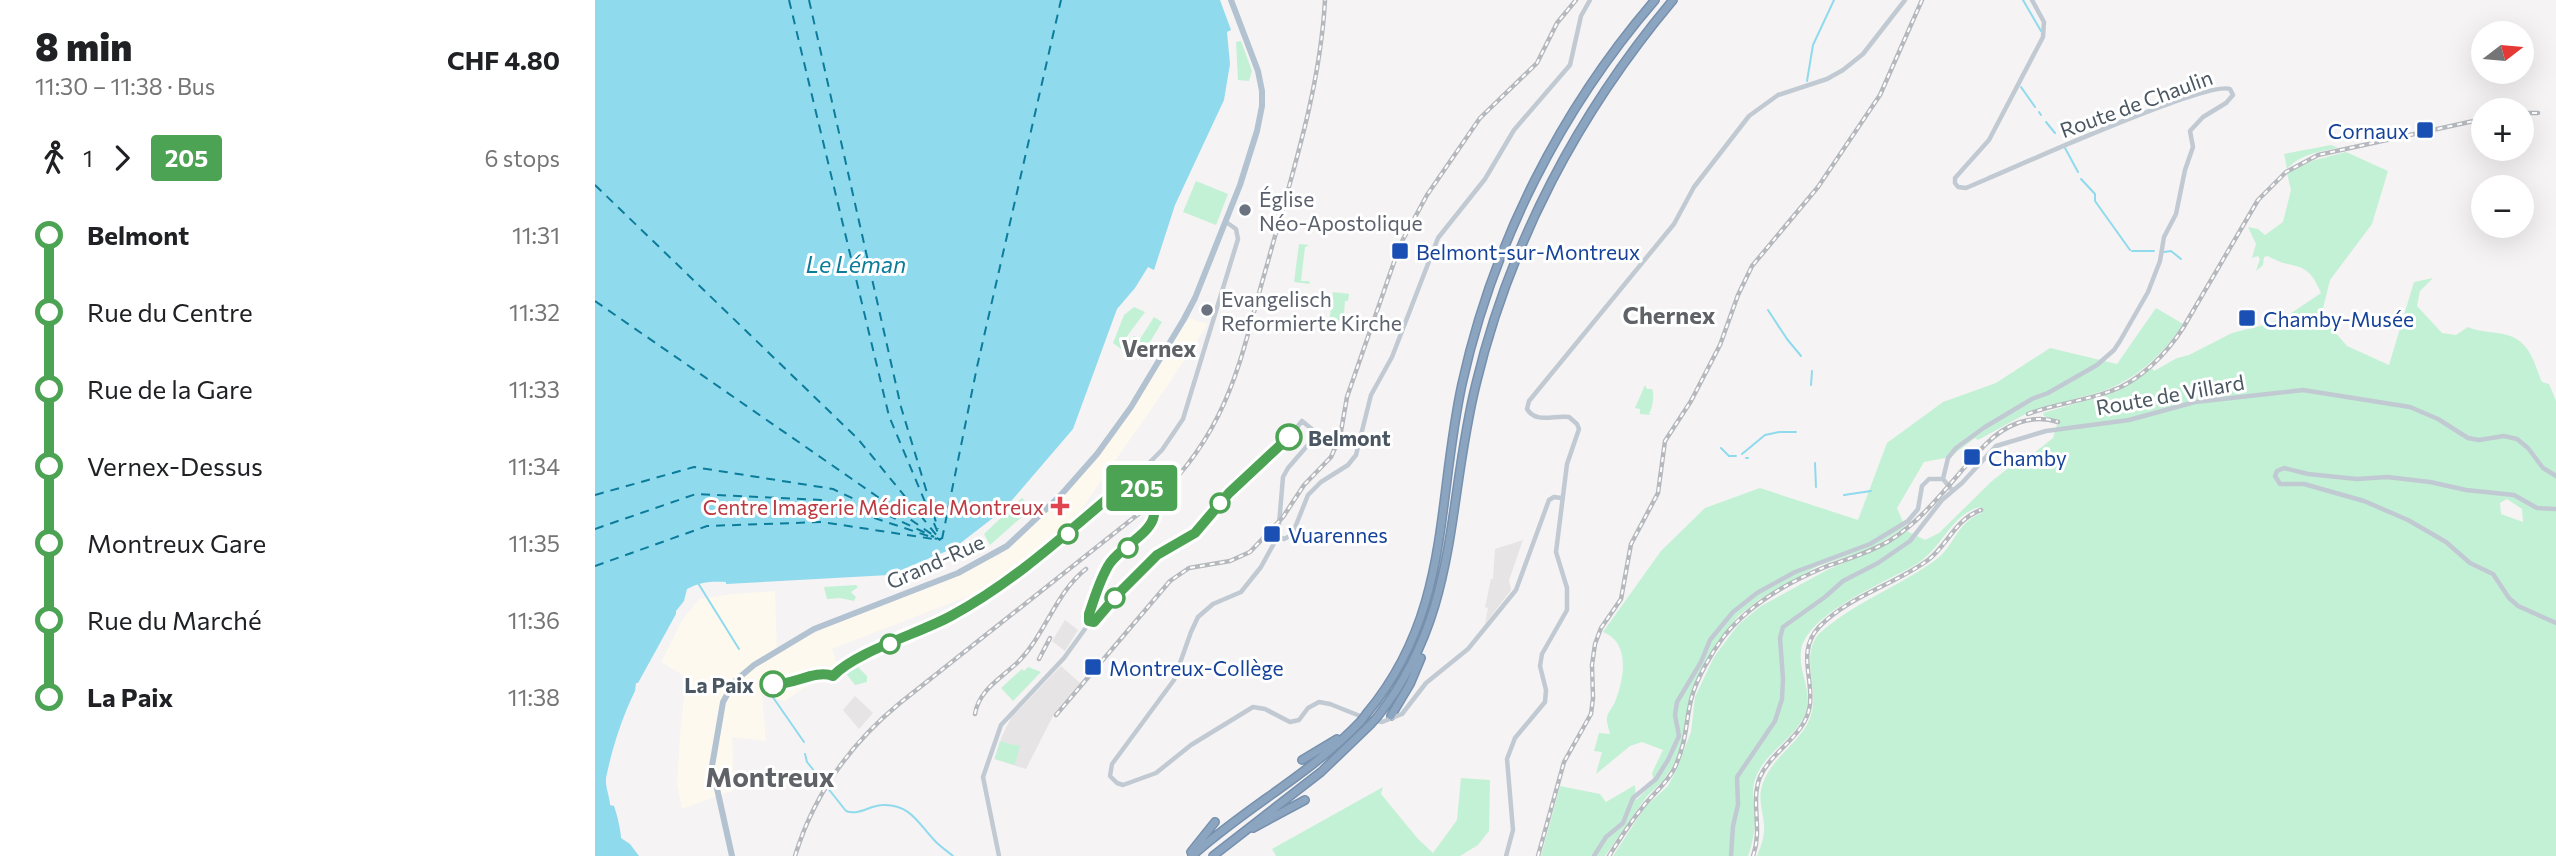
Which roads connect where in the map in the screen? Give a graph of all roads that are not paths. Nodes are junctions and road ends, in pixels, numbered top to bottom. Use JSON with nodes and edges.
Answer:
{"nodes":[{"id":1,"x":1231,"y":0,"type":"edge"},
{"id":2,"x":1590,"y":0,"type":"edge"},
{"id":3,"x":1655,"y":0,"type":"edge"},
{"id":4,"x":1673,"y":0,"type":"edge"},
{"id":5,"x":1905,"y":0,"type":"edge"},
{"id":6,"x":2032,"y":0,"type":"edge"},
{"id":7,"x":1226,"y":222,"type":"junction"},
{"id":8,"x":1136,"y":476,"type":"junction"},
{"id":9,"x":2556,"y":476,"type":"edge"},
{"id":10,"x":1943,"y":479,"type":"junction"},
{"id":11,"x":1137,"y":483,"type":"junction"},
{"id":12,"x":1952,"y":490,"type":"junction"},
{"id":13,"x":1147,"y":492,"type":"tunnel mouth"},
{"id":14,"x":1562,"y":498,"type":"junction"},
{"id":15,"x":2556,"y":509,"type":"edge"},
{"id":16,"x":1147,"y":530,"type":"tunnel mouth"},
{"id":17,"x":1278,"y":536,"type":"junction"},
{"id":18,"x":1090,"y":622,"type":"junction"},
{"id":19,"x":2556,"y":623,"type":"edge"},
{"id":20,"x":1429,"y":628,"type":"junction"},
{"id":21,"x":1391,"y":716,"type":"dead end"},
{"id":22,"x":1361,"y":719,"type":"junction"},
{"id":23,"x":1302,"y":760,"type":"dead end"},
{"id":24,"x":1305,"y":800,"type":"dead end"},
{"id":25,"x":1215,"y":822,"type":"dead end"},
{"id":26,"x":1234,"y":838,"type":"junction"},
{"id":27,"x":732,"y":856,"type":"edge"},
{"id":28,"x":999,"y":856,"type":"edge"},
{"id":29,"x":1190,"y":856,"type":"edge"},
{"id":30,"x":1213,"y":856,"type":"edge"},
{"id":31,"x":1506,"y":856,"type":"edge"},
{"id":32,"x":1594,"y":856,"type":"edge"},
{"id":33,"x":1731,"y":856,"type":"edge"}],
"edges":[{"from":1,"to":7,"type":"main road","name":"Grand-Rue"},
{"from":2,"to":17,"type":"street"},
{"from":3,"to":22,"type":"highway"},
{"from":4,"to":20,"type":"highway"},
{"from":5,"to":14,"type":"street"},
{"from":6,"to":10,"type":"street","name":"Route de Chaulin"},
{"from":7,"to":8,"type":"street"},
{"from":7,"to":27,"type":"main road","name":"Grand-Rue"},
{"from":8,"to":11,"type":"street"},
{"from":8,"to":11,"type":"street"},
{"from":9,"to":12,"type":"street","name":"Route de Villard"},
{"from":10,"to":12,"type":"street"},
{"from":10,"to":32,"type":"street"},
{"from":11,"to":13,"type":"street"},
{"from":12,"to":33,"type":"street","name":"Route de Villard"},
{"from":14,"to":22,"type":"street"},
{"from":14,"to":31,"type":"street"},
{"from":15,"to":19,"type":"street"},
{"from":16,"to":18,"type":"street"},
{"from":17,"to":18,"type":"street"},
{"from":17,"to":22,"type":"street"},
{"from":18,"to":28,"type":"street"},
{"from":20,"to":21,"type":"highway"},
{"from":20,"to":26,"type":"highway","bridge":true},
{"from":22,"to":23,"type":"highway"},
{"from":22,"to":29,"type":"highway"},
{"from":24,"to":26,"type":"highway"},
{"from":25,"to":29,"type":"highway"},
{"from":26,"to":30,"type":"highway"}]}
